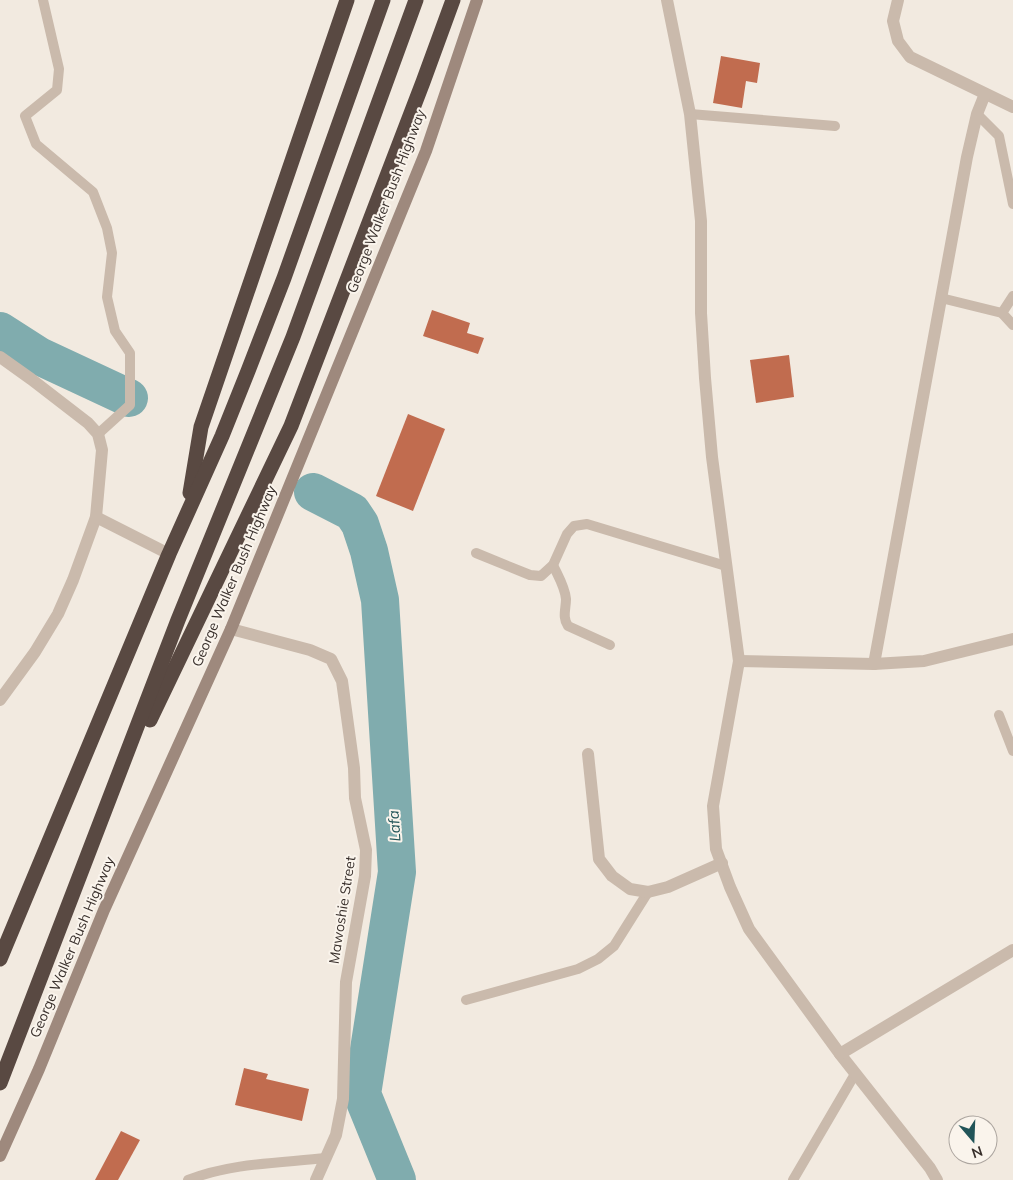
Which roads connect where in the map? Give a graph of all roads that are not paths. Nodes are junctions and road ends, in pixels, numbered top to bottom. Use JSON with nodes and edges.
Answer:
{"nodes":[{"id":1,"x":43,"y":0,"type":"edge"},
{"id":2,"x":346,"y":0,"type":"edge"},
{"id":3,"x":383,"y":0,"type":"edge"},
{"id":4,"x":416,"y":0,"type":"edge"},
{"id":5,"x":453,"y":0,"type":"edge"},
{"id":6,"x":477,"y":0,"type":"edge"},
{"id":7,"x":668,"y":0,"type":"edge"},
{"id":8,"x":898,"y":0,"type":"edge"},
{"id":9,"x":985,"y":94,"type":"junction"},
{"id":10,"x":1013,"y":108,"type":"edge"},
{"id":11,"x":690,"y":114,"type":"junction"},
{"id":12,"x":977,"y":114,"type":"junction"},
{"id":13,"x":835,"y":126,"type":"dead end"},
{"id":14,"x":1013,"y":204,"type":"edge"},
{"id":15,"x":1013,"y":296,"type":"edge"},
{"id":16,"x":941,"y":298,"type":"junction"},
{"id":17,"x":1002,"y":313,"type":"junction"},
{"id":18,"x":1013,"y":325,"type":"edge"},
{"id":19,"x":0,"y":357,"type":"edge"},
{"id":20,"x":98,"y":434,"type":"junction"},
{"id":21,"x":96,"y":518,"type":"junction"},
{"id":22,"x":185,"y":519,"type":"junction"},
{"id":23,"x":476,"y":553,"type":"dead end"},
{"id":24,"x":169,"y":554,"type":"junction"},
{"id":25,"x":553,"y":565,"type":"junction"},
{"id":26,"x":726,"y":566,"type":"junction"},
{"id":27,"x":231,"y":629,"type":"junction"},
{"id":28,"x":1013,"y":639,"type":"edge"},
{"id":29,"x":610,"y":645,"type":"dead end"},
{"id":30,"x":739,"y":661,"type":"junction"},
{"id":31,"x":874,"y":664,"type":"junction"},
{"id":32,"x":0,"y":700,"type":"edge"},
{"id":33,"x":999,"y":715,"type":"dead end"},
{"id":34,"x":1013,"y":751,"type":"edge"},
{"id":35,"x":588,"y":754,"type":"dead end"},
{"id":36,"x":107,"y":809,"type":"junction"},
{"id":37,"x":722,"y":863,"type":"junction"},
{"id":38,"x":648,"y":892,"type":"junction"},
{"id":39,"x":1013,"y":950,"type":"edge"},
{"id":40,"x":0,"y":959,"type":"edge"},
{"id":41,"x":466,"y":1000,"type":"dead end"},
{"id":42,"x":840,"y":1054,"type":"junction"},
{"id":43,"x":856,"y":1074,"type":"junction"},
{"id":44,"x":0,"y":1083,"type":"edge"},
{"id":45,"x":0,"y":1156,"type":"edge"},
{"id":46,"x":326,"y":1158,"type":"junction"},
{"id":47,"x":188,"y":1180,"type":"edge"},
{"id":48,"x":316,"y":1180,"type":"edge"},
{"id":49,"x":793,"y":1180,"type":"edge"},
{"id":50,"x":937,"y":1180,"type":"edge"}],
"edges":[{"from":1,"to":20,"type":"lane"},
{"from":2,"to":22,"type":"highway"},
{"from":3,"to":22,"type":"highway"},
{"from":4,"to":36,"type":"highway","name":"George Walker Bush Highway"},
{"from":5,"to":36,"type":"highway"},
{"from":6,"to":27,"type":"street","name":"George Walker Bush Highway"},
{"from":7,"to":11,"type":"street"},
{"from":8,"to":9,"type":"street"},
{"from":9,"to":10,"type":"street"},
{"from":9,"to":12,"type":"street"},
{"from":11,"to":13,"type":"lane"},
{"from":11,"to":26,"type":"street"},
{"from":12,"to":14,"type":"lane"},
{"from":12,"to":16,"type":"street"},
{"from":15,"to":17,"type":"lane"},
{"from":16,"to":17,"type":"lane"},
{"from":16,"to":31,"type":"street"},
{"from":17,"to":18,"type":"lane"},
{"from":19,"to":20,"type":"street"},
{"from":20,"to":21,"type":"street"},
{"from":21,"to":24,"type":"street"},
{"from":21,"to":32,"type":"street"},
{"from":22,"to":24,"type":"highway"},
{"from":23,"to":25,"type":"lane"},
{"from":24,"to":40,"type":"highway"},
{"from":25,"to":26,"type":"lane"},
{"from":25,"to":29,"type":"lane"},
{"from":26,"to":30,"type":"street"},
{"from":27,"to":45,"type":"street","name":"George Walker Bush Highway"},
{"from":27,"to":46,"type":"street","name":"Mawoshie Street"},
{"from":28,"to":31,"type":"street"},
{"from":30,"to":31,"type":"street"},
{"from":30,"to":37,"type":"street"},
{"from":33,"to":34,"type":"lane"},
{"from":35,"to":38,"type":"street"},
{"from":36,"to":44,"type":"highway","name":"George Walker Bush Highway"},
{"from":37,"to":38,"type":"street"},
{"from":37,"to":42,"type":"street"},
{"from":38,"to":41,"type":"lane"},
{"from":39,"to":42,"type":"street"},
{"from":42,"to":43,"type":"street"},
{"from":43,"to":49,"type":"lane"},
{"from":43,"to":50,"type":"street"},
{"from":46,"to":47,"type":"lane"},
{"from":46,"to":48,"type":"street","name":"Mawoshie Street"}]}
